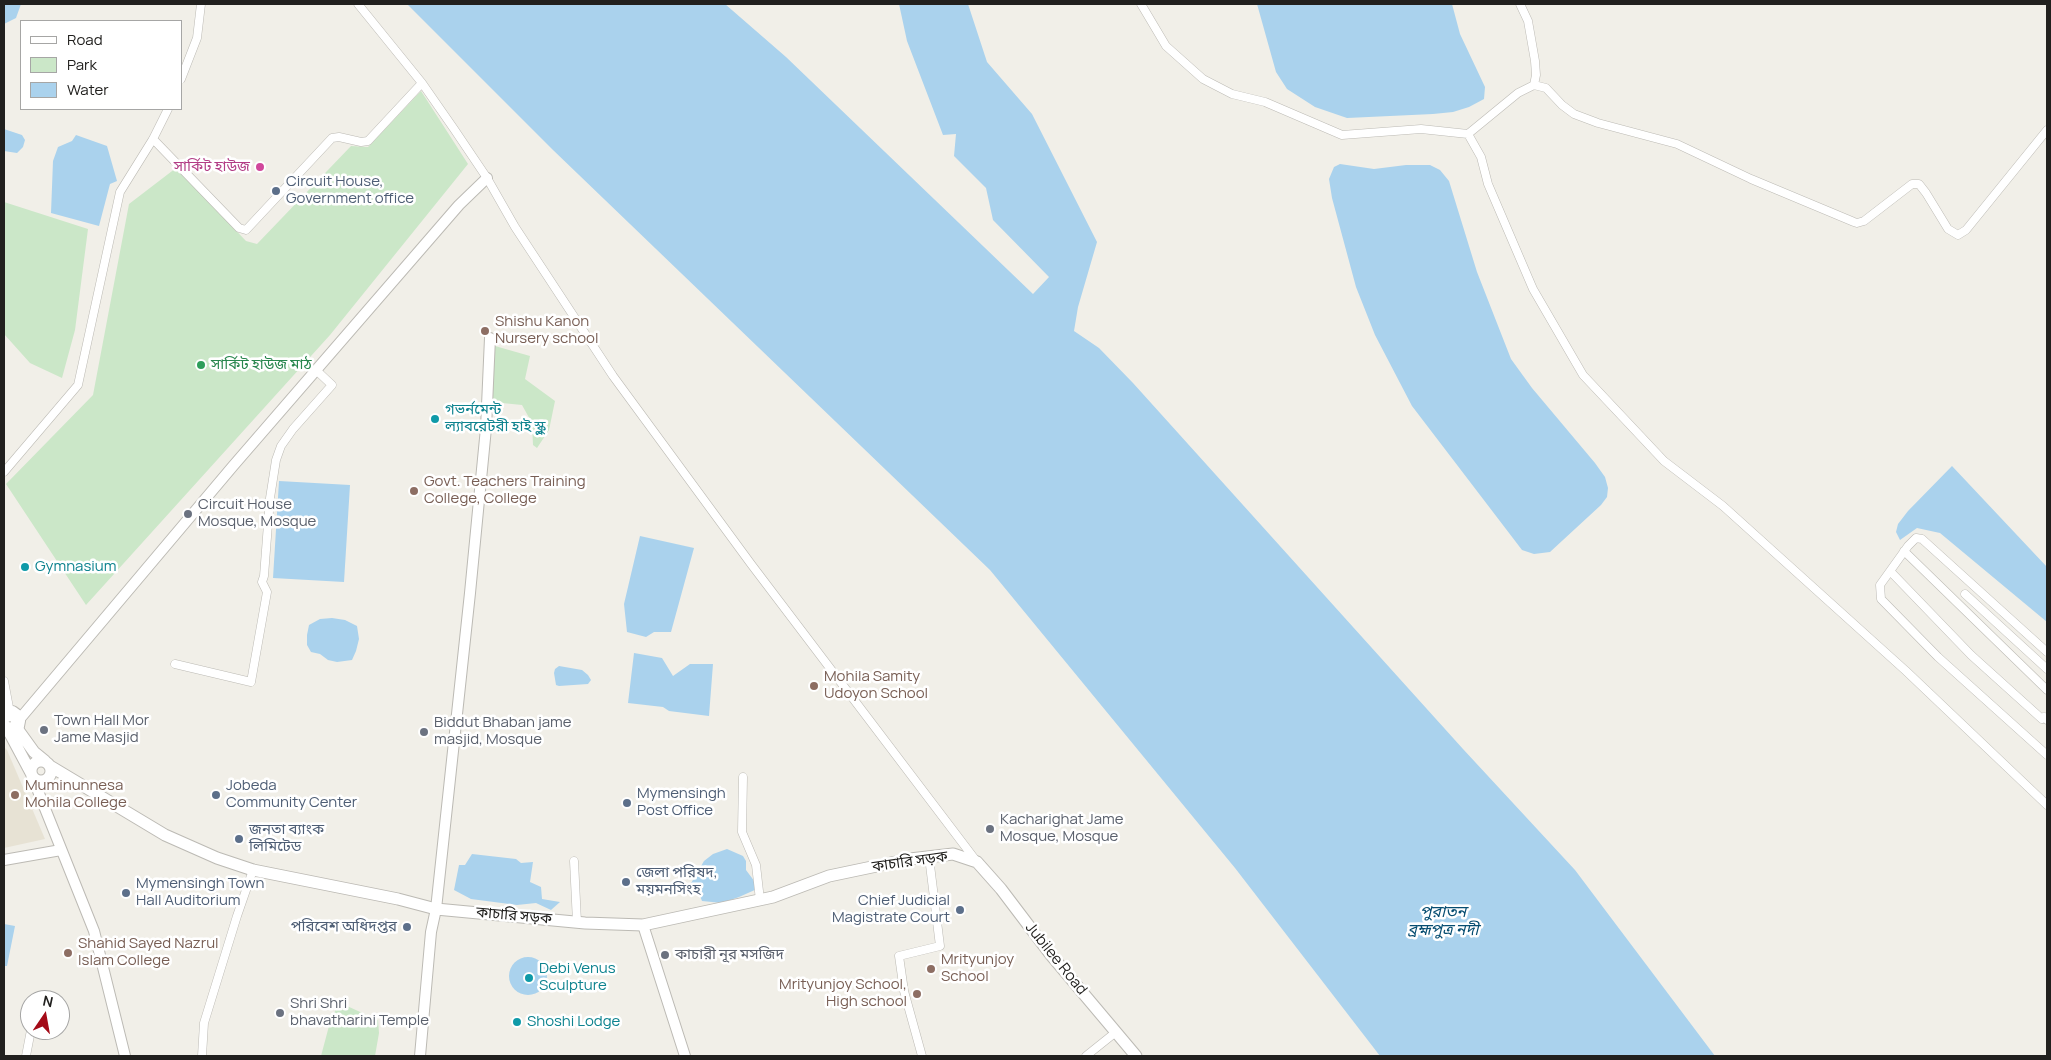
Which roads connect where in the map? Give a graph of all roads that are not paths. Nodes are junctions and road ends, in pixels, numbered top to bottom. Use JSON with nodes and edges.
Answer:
{"nodes":[{"id":1,"x":201,"y":4,"type":"edge"},
{"id":2,"x":358,"y":4,"type":"edge"},
{"id":3,"x":1141,"y":4,"type":"edge"},
{"id":4,"x":1520,"y":4,"type":"edge"},
{"id":5,"x":182,"y":76,"type":"edge"},
{"id":6,"x":422,"y":83,"type":"junction"},
{"id":7,"x":1534,"y":85,"type":"junction"},
{"id":8,"x":168,"y":110,"type":"edge"},
{"id":9,"x":2047,"y":130,"type":"edge"},
{"id":10,"x":1468,"y":134,"type":"junction"},
{"id":11,"x":153,"y":139,"type":"junction"},
{"id":12,"x":487,"y":178,"type":"junction"},
{"id":13,"x":490,"y":338,"type":"dead end"},
{"id":14,"x":316,"y":370,"type":"junction"},
{"id":15,"x":4,"y":472,"type":"edge"},
{"id":16,"x":1904,"y":552,"type":"junction"},
{"id":17,"x":1891,"y":572,"type":"junction"},
{"id":18,"x":1965,"y":594,"type":"dead end"},
{"id":19,"x":2047,"y":652,"type":"edge"},
{"id":20,"x":176,"y":664,"type":"dead end"},
{"id":21,"x":2047,"y":669,"type":"edge"},
{"id":22,"x":4,"y":681,"type":"edge"},
{"id":23,"x":2047,"y":690,"type":"edge"},
{"id":24,"x":2047,"y":720,"type":"edge"},
{"id":25,"x":10,"y":722,"type":"edge"},
{"id":26,"x":2047,"y":755,"type":"edge"},
{"id":27,"x":47,"y":771,"type":"junction"},
{"id":28,"x":31,"y":774,"type":"junction"},
{"id":29,"x":743,"y":776,"type":"dead end"},
{"id":30,"x":42,"y":802,"type":"junction"},
{"id":31,"x":2047,"y":804,"type":"edge"},
{"id":32,"x":61,"y":850,"type":"junction"},
{"id":33,"x":929,"y":857,"type":"junction"},
{"id":34,"x":4,"y":860,"type":"edge"},
{"id":35,"x":574,"y":861,"type":"dead end"},
{"id":36,"x":977,"y":862,"type":"junction"},
{"id":37,"x":254,"y":870,"type":"junction"},
{"id":38,"x":760,"y":900,"type":"junction"},
{"id":39,"x":436,"y":909,"type":"junction"},
{"id":40,"x":577,"y":922,"type":"junction"},
{"id":41,"x":643,"y":925,"type":"junction"},
{"id":42,"x":1116,"y":1032,"type":"junction"},
{"id":43,"x":29,"y":1040,"type":"edge"},
{"id":44,"x":26,"y":1056,"type":"edge"},
{"id":45,"x":125,"y":1056,"type":"edge"},
{"id":46,"x":202,"y":1056,"type":"edge"},
{"id":47,"x":420,"y":1056,"type":"edge"},
{"id":48,"x":685,"y":1056,"type":"edge"},
{"id":49,"x":922,"y":1056,"type":"edge"},
{"id":50,"x":1086,"y":1056,"type":"edge"},
{"id":51,"x":1136,"y":1056,"type":"edge"}],
"edges":[{"from":1,"to":5,"type":"street"},
{"from":2,"to":6,"type":"street"},
{"from":3,"to":10,"type":"street"},
{"from":4,"to":7,"type":"street"},
{"from":6,"to":11,"type":"street"},
{"from":6,"to":12,"type":"street"},
{"from":7,"to":9,"type":"street"},
{"from":7,"to":10,"type":"street"},
{"from":8,"to":11,"type":"street"},
{"from":10,"to":31,"type":"street"},
{"from":11,"to":15,"type":"street"},
{"from":12,"to":14,"type":"street"},
{"from":12,"to":36,"type":"street"},
{"from":13,"to":39,"type":"street"},
{"from":14,"to":20,"type":"street"},
{"from":14,"to":25,"type":"street"},
{"from":16,"to":17,"type":"street"},
{"from":16,"to":19,"type":"street"},
{"from":16,"to":23,"type":"street"},
{"from":17,"to":24,"type":"street"},
{"from":17,"to":26,"type":"street"},
{"from":18,"to":21,"type":"street"},
{"from":22,"to":25,"type":"street"},
{"from":25,"to":27,"type":"main road","name":"কাচারি সড়ক"},
{"from":25,"to":28,"type":"main road"},
{"from":27,"to":28,"type":"main road"},
{"from":27,"to":28,"type":"main road"},
{"from":27,"to":30,"type":"street"},
{"from":27,"to":37,"type":"main road","name":"কাচারি সড়ক"},
{"from":28,"to":30,"type":"street"},
{"from":29,"to":38,"type":"street"},
{"from":30,"to":32,"type":"street"},
{"from":32,"to":34,"type":"street"},
{"from":32,"to":45,"type":"street"},
{"from":33,"to":36,"type":"main road","name":"কাচারি সড়ক"},
{"from":33,"to":38,"type":"main road","name":"কাচারি সড়ক"},
{"from":33,"to":49,"type":"street"},
{"from":35,"to":40,"type":"street"},
{"from":36,"to":42,"type":"main road","name":"Jubilee Road"},
{"from":37,"to":39,"type":"main road","name":"কাচারি সড়ক"},
{"from":37,"to":46,"type":"street"},
{"from":38,"to":41,"type":"main road","name":"কাচারি সড়ক"},
{"from":39,"to":40,"type":"main road","name":"কাচারি সড়ক"},
{"from":39,"to":47,"type":"street"},
{"from":40,"to":41,"type":"main road","name":"কাচারি সড়ক"},
{"from":41,"to":48,"type":"street"},
{"from":42,"to":50,"type":"street"},
{"from":42,"to":51,"type":"main road","name":"Jubilee Road"},
{"from":43,"to":44,"type":"street"}]}
